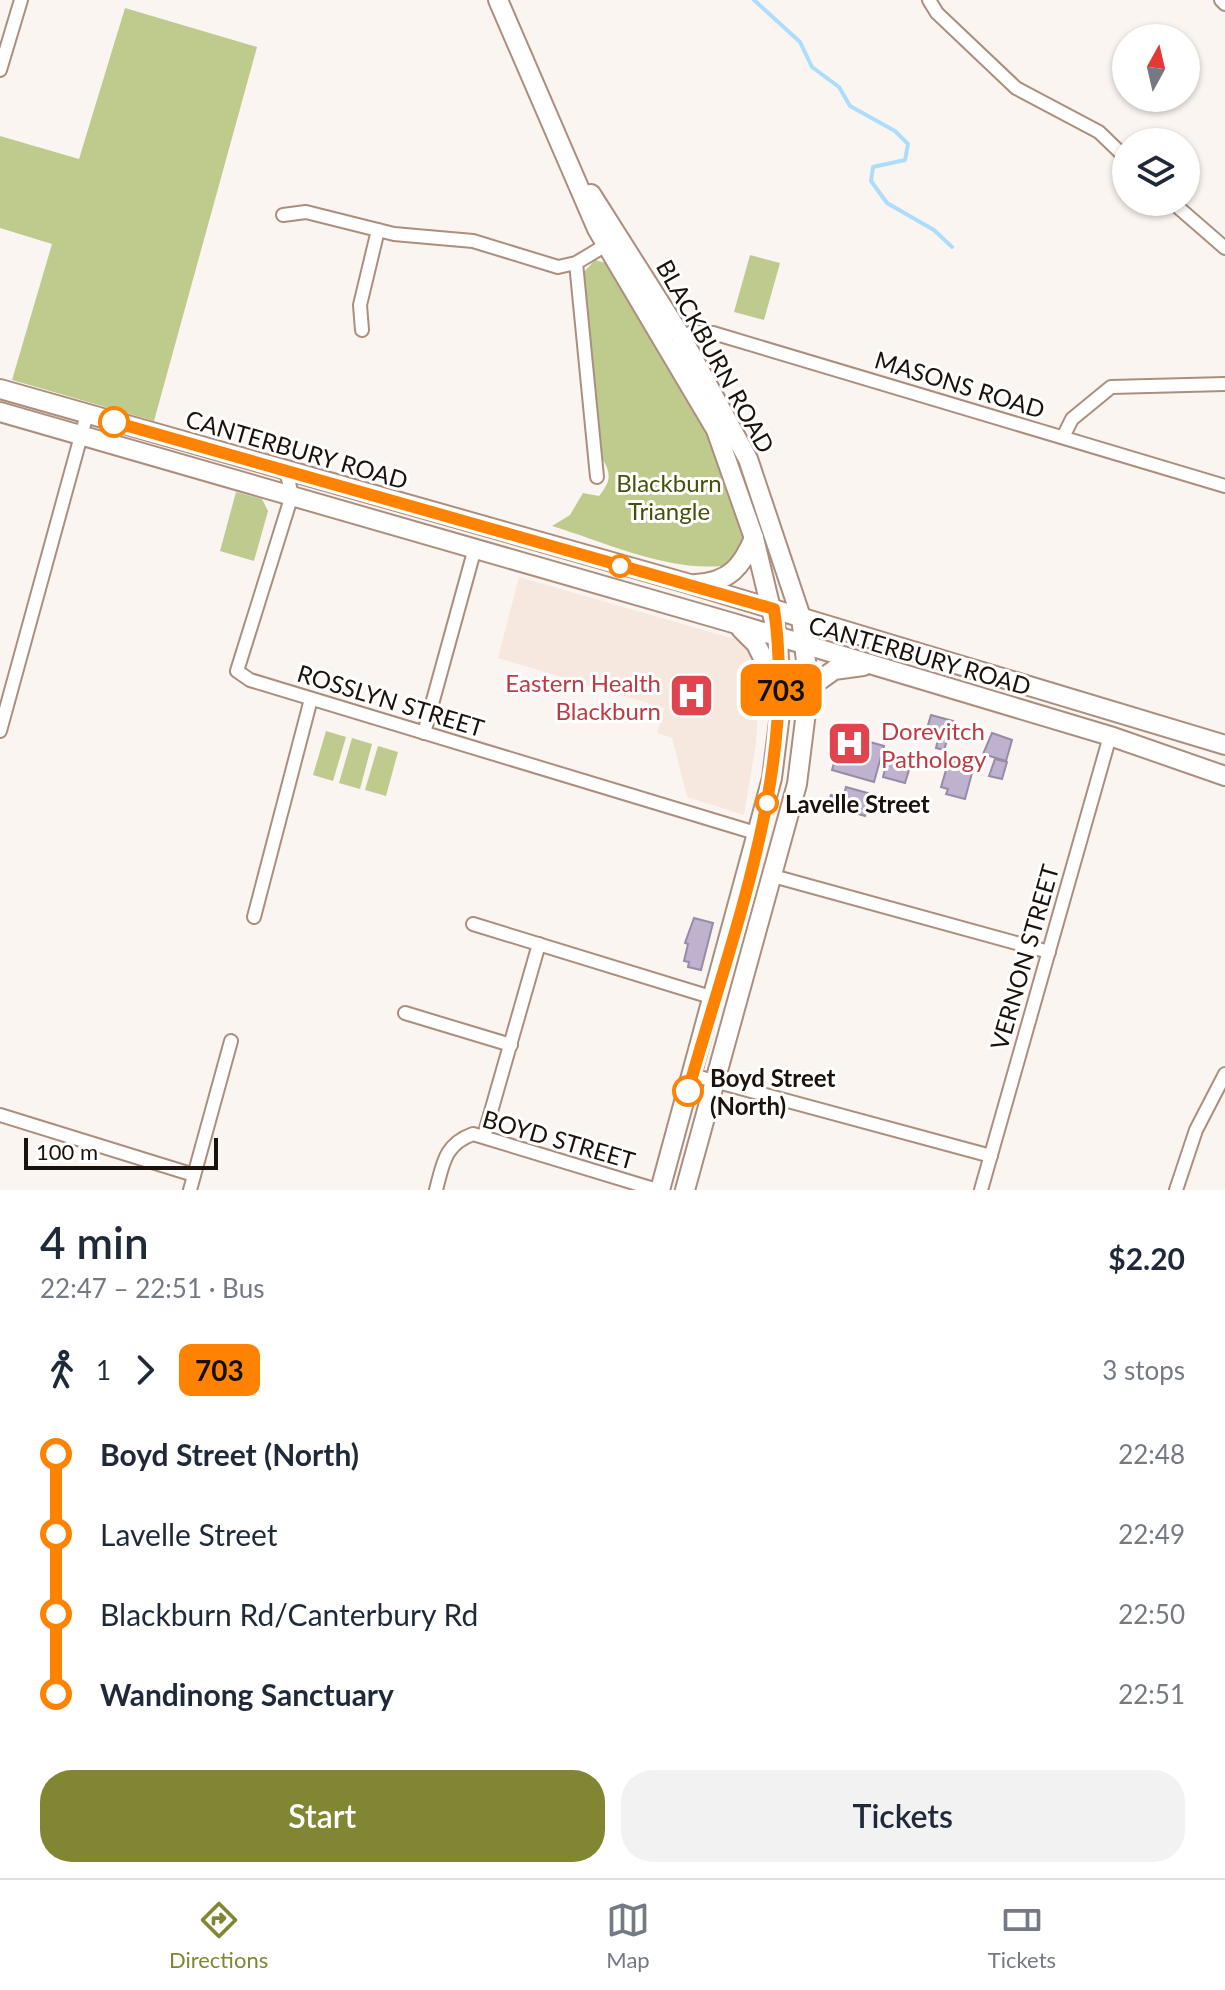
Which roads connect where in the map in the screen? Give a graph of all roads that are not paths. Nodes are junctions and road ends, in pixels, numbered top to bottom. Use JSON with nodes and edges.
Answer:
{"nodes":[{"id":1,"x":21,"y":0,"type":"edge"},
{"id":2,"x":498,"y":0,"type":"edge"},
{"id":3,"x":929,"y":0,"type":"edge"},
{"id":4,"x":1221,"y":0,"type":"edge"},
{"id":5,"x":1225,"y":4,"type":"edge"},
{"id":6,"x":0,"y":70,"type":"edge"},
{"id":7,"x":1112,"y":145,"type":"edge"},
{"id":8,"x":283,"y":215,"type":"dead end"},
{"id":9,"x":1188,"y":216,"type":"edge"},
{"id":10,"x":378,"y":230,"type":"junction"},
{"id":11,"x":613,"y":241,"type":"junction"},
{"id":12,"x":1225,"y":248,"type":"edge"},
{"id":13,"x":576,"y":263,"type":"junction"},
{"id":14,"x":638,"y":265,"type":"junction"},
{"id":15,"x":641,"y":305,"type":"junction"},
{"id":16,"x":362,"y":330,"type":"dead end"},
{"id":17,"x":674,"y":341,"type":"junction"},
{"id":18,"x":1225,"y":384,"type":"edge"},
{"id":19,"x":0,"y":389,"type":"edge"},
{"id":20,"x":0,"y":412,"type":"edge"},
{"id":21,"x":87,"y":414,"type":"junction"},
{"id":22,"x":81,"y":434,"type":"junction"},
{"id":23,"x":1063,"y":437,"type":"junction"},
{"id":24,"x":286,"y":471,"type":"junction"},
{"id":25,"x":597,"y":477,"type":"dead end"},
{"id":26,"x":1225,"y":486,"type":"edge"},
{"id":27,"x":283,"y":492,"type":"junction"},
{"id":28,"x":754,"y":538,"type":"junction"},
{"id":29,"x":475,"y":548,"type":"junction"},
{"id":30,"x":690,"y":584,"type":"junction"},
{"id":31,"x":774,"y":609,"type":"junction"},
{"id":32,"x":801,"y":617,"type":"junction"},
{"id":33,"x":733,"y":623,"type":"junction"},
{"id":34,"x":778,"y":638,"type":"junction"},
{"id":35,"x":805,"y":646,"type":"junction"},
{"id":36,"x":877,"y":667,"type":"junction"},
{"id":37,"x":809,"y":688,"type":"junction"},
{"id":38,"x":311,"y":699,"type":"junction"},
{"id":39,"x":781,"y":706,"type":"junction"},
{"id":40,"x":0,"y":731,"type":"edge"},
{"id":41,"x":424,"y":733,"type":"junction"},
{"id":42,"x":1110,"y":736,"type":"junction"},
{"id":43,"x":1225,"y":745,"type":"edge"},
{"id":44,"x":1225,"y":776,"type":"edge"},
{"id":45,"x":759,"y":834,"type":"junction"},
{"id":46,"x":773,"y":876,"type":"junction"},
{"id":47,"x":254,"y":917,"type":"dead end"},
{"id":48,"x":473,"y":924,"type":"dead end"},
{"id":49,"x":539,"y":944,"type":"junction"},
{"id":50,"x":1049,"y":952,"type":"junction"},
{"id":51,"x":714,"y":998,"type":"junction"},
{"id":52,"x":405,"y":1013,"type":"dead end"},
{"id":53,"x":231,"y":1041,"type":"dead end"},
{"id":54,"x":511,"y":1045,"type":"junction"},
{"id":55,"x":1225,"y":1074,"type":"edge"},
{"id":56,"x":692,"y":1075,"type":"junction"},
{"id":57,"x":715,"y":1081,"type":"junction"},
{"id":58,"x":0,"y":1115,"type":"edge"},
{"id":59,"x":484,"y":1136,"type":"junction"},
{"id":60,"x":991,"y":1156,"type":"junction"},
{"id":61,"x":194,"y":1175,"type":"junction"},
{"id":62,"x":190,"y":1190,"type":"edge"},
{"id":63,"x":436,"y":1190,"type":"edge"},
{"id":64,"x":659,"y":1190,"type":"edge"},
{"id":65,"x":685,"y":1190,"type":"edge"},
{"id":66,"x":981,"y":1190,"type":"edge"},
{"id":67,"x":1176,"y":1190,"type":"edge"}],
"edges":[{"from":1,"to":6,"type":"street"},
{"from":2,"to":11,"type":"main road","name":"BLACKBURN ROAD"},
{"from":3,"to":7,"type":"street"},
{"from":4,"to":5,"type":"street"},
{"from":8,"to":10,"type":"street"},
{"from":9,"to":12,"type":"street"},
{"from":10,"to":13,"type":"street"},
{"from":10,"to":16,"type":"street"},
{"from":11,"to":13,"type":"street"},
{"from":11,"to":14,"type":"main road","name":"BLACKBURN ROAD"},
{"from":11,"to":15,"type":"main road","name":"BLACKBURN ROAD"},
{"from":13,"to":25,"type":"street"},
{"from":14,"to":15,"type":"main road"},
{"from":14,"to":17,"type":"main road","name":"BLACKBURN ROAD"},
{"from":15,"to":17,"type":"main road","name":"BLACKBURN ROAD"},
{"from":17,"to":23,"type":"street","name":"MASONS ROAD"},
{"from":17,"to":28,"type":"main road","name":"BLACKBURN ROAD"},
{"from":17,"to":32,"type":"main road","name":"BLACKBURN ROAD"},
{"from":18,"to":23,"type":"street"},
{"from":19,"to":21,"type":"main road","name":"CANTERBURY ROAD"},
{"from":20,"to":22,"type":"main road","name":"CANTERBURY ROAD"},
{"from":21,"to":22,"type":"street"},
{"from":21,"to":24,"type":"main road","name":"CANTERBURY ROAD"},
{"from":22,"to":27,"type":"main road","name":"CANTERBURY ROAD"},
{"from":22,"to":40,"type":"street"},
{"from":23,"to":26,"type":"street","name":"MASONS ROAD"},
{"from":24,"to":27,"type":"street"},
{"from":24,"to":30,"type":"main road","name":"CANTERBURY ROAD"},
{"from":27,"to":29,"type":"main road","name":"CANTERBURY ROAD"},
{"from":27,"to":38,"type":"street","name":"ROSSLYN STREET"},
{"from":28,"to":30,"type":"main road"},
{"from":28,"to":31,"type":"main road","name":"BLACKBURN ROAD"},
{"from":29,"to":33,"type":"main road","name":"CANTERBURY ROAD"},
{"from":29,"to":41,"type":"street"},
{"from":30,"to":31,"type":"main road","name":"CANTERBURY ROAD"},
{"from":31,"to":32,"type":"main road","name":"CANTERBURY ROAD"},
{"from":31,"to":34,"type":"main road","name":"BLACKBURN ROAD"},
{"from":32,"to":35,"type":"main road","name":"BLACKBURN ROAD"},
{"from":32,"to":43,"type":"main road","name":"CANTERBURY ROAD"},
{"from":33,"to":34,"type":"main road","name":"CANTERBURY ROAD"},
{"from":33,"to":39,"type":"main road"},
{"from":34,"to":35,"type":"main road","name":"CANTERBURY ROAD"},
{"from":34,"to":39,"type":"main road","name":"BLACKBURN ROAD"},
{"from":35,"to":36,"type":"main road","name":"CANTERBURY ROAD"},
{"from":35,"to":37,"type":"main road","name":"BLACKBURN ROAD"},
{"from":36,"to":37,"type":"main road"},
{"from":36,"to":42,"type":"main road","name":"CANTERBURY ROAD"},
{"from":37,"to":46,"type":"main road","name":"BLACKBURN ROAD"},
{"from":38,"to":41,"type":"street","name":"ROSSLYN STREET"},
{"from":38,"to":47,"type":"street"},
{"from":39,"to":45,"type":"main road","name":"BLACKBURN ROAD"},
{"from":41,"to":45,"type":"street","name":"ROSSLYN STREET"},
{"from":42,"to":44,"type":"main road","name":"CANTERBURY ROAD"},
{"from":42,"to":50,"type":"street","name":"VERNON STREET"},
{"from":45,"to":51,"type":"main road","name":"BLACKBURN ROAD"},
{"from":46,"to":50,"type":"street"},
{"from":46,"to":57,"type":"main road","name":"BLACKBURN ROAD"},
{"from":48,"to":49,"type":"street"},
{"from":49,"to":51,"type":"street"},
{"from":49,"to":54,"type":"street"},
{"from":50,"to":60,"type":"street","name":"VERNON STREET"},
{"from":51,"to":56,"type":"main road","name":"BLACKBURN ROAD"},
{"from":52,"to":54,"type":"street"},
{"from":53,"to":61,"type":"street"},
{"from":54,"to":59,"type":"street"},
{"from":55,"to":67,"type":"street"},
{"from":56,"to":57,"type":"street"},
{"from":56,"to":64,"type":"main road","name":"BLACKBURN ROAD"},
{"from":57,"to":60,"type":"street"},
{"from":57,"to":65,"type":"main road","name":"BLACKBURN ROAD"},
{"from":58,"to":61,"type":"street"},
{"from":59,"to":63,"type":"street","name":"BOYD STREET"},
{"from":59,"to":64,"type":"street","name":"BOYD STREET"},
{"from":60,"to":66,"type":"street","name":"VERNON STREET"},
{"from":61,"to":62,"type":"street"}]}
